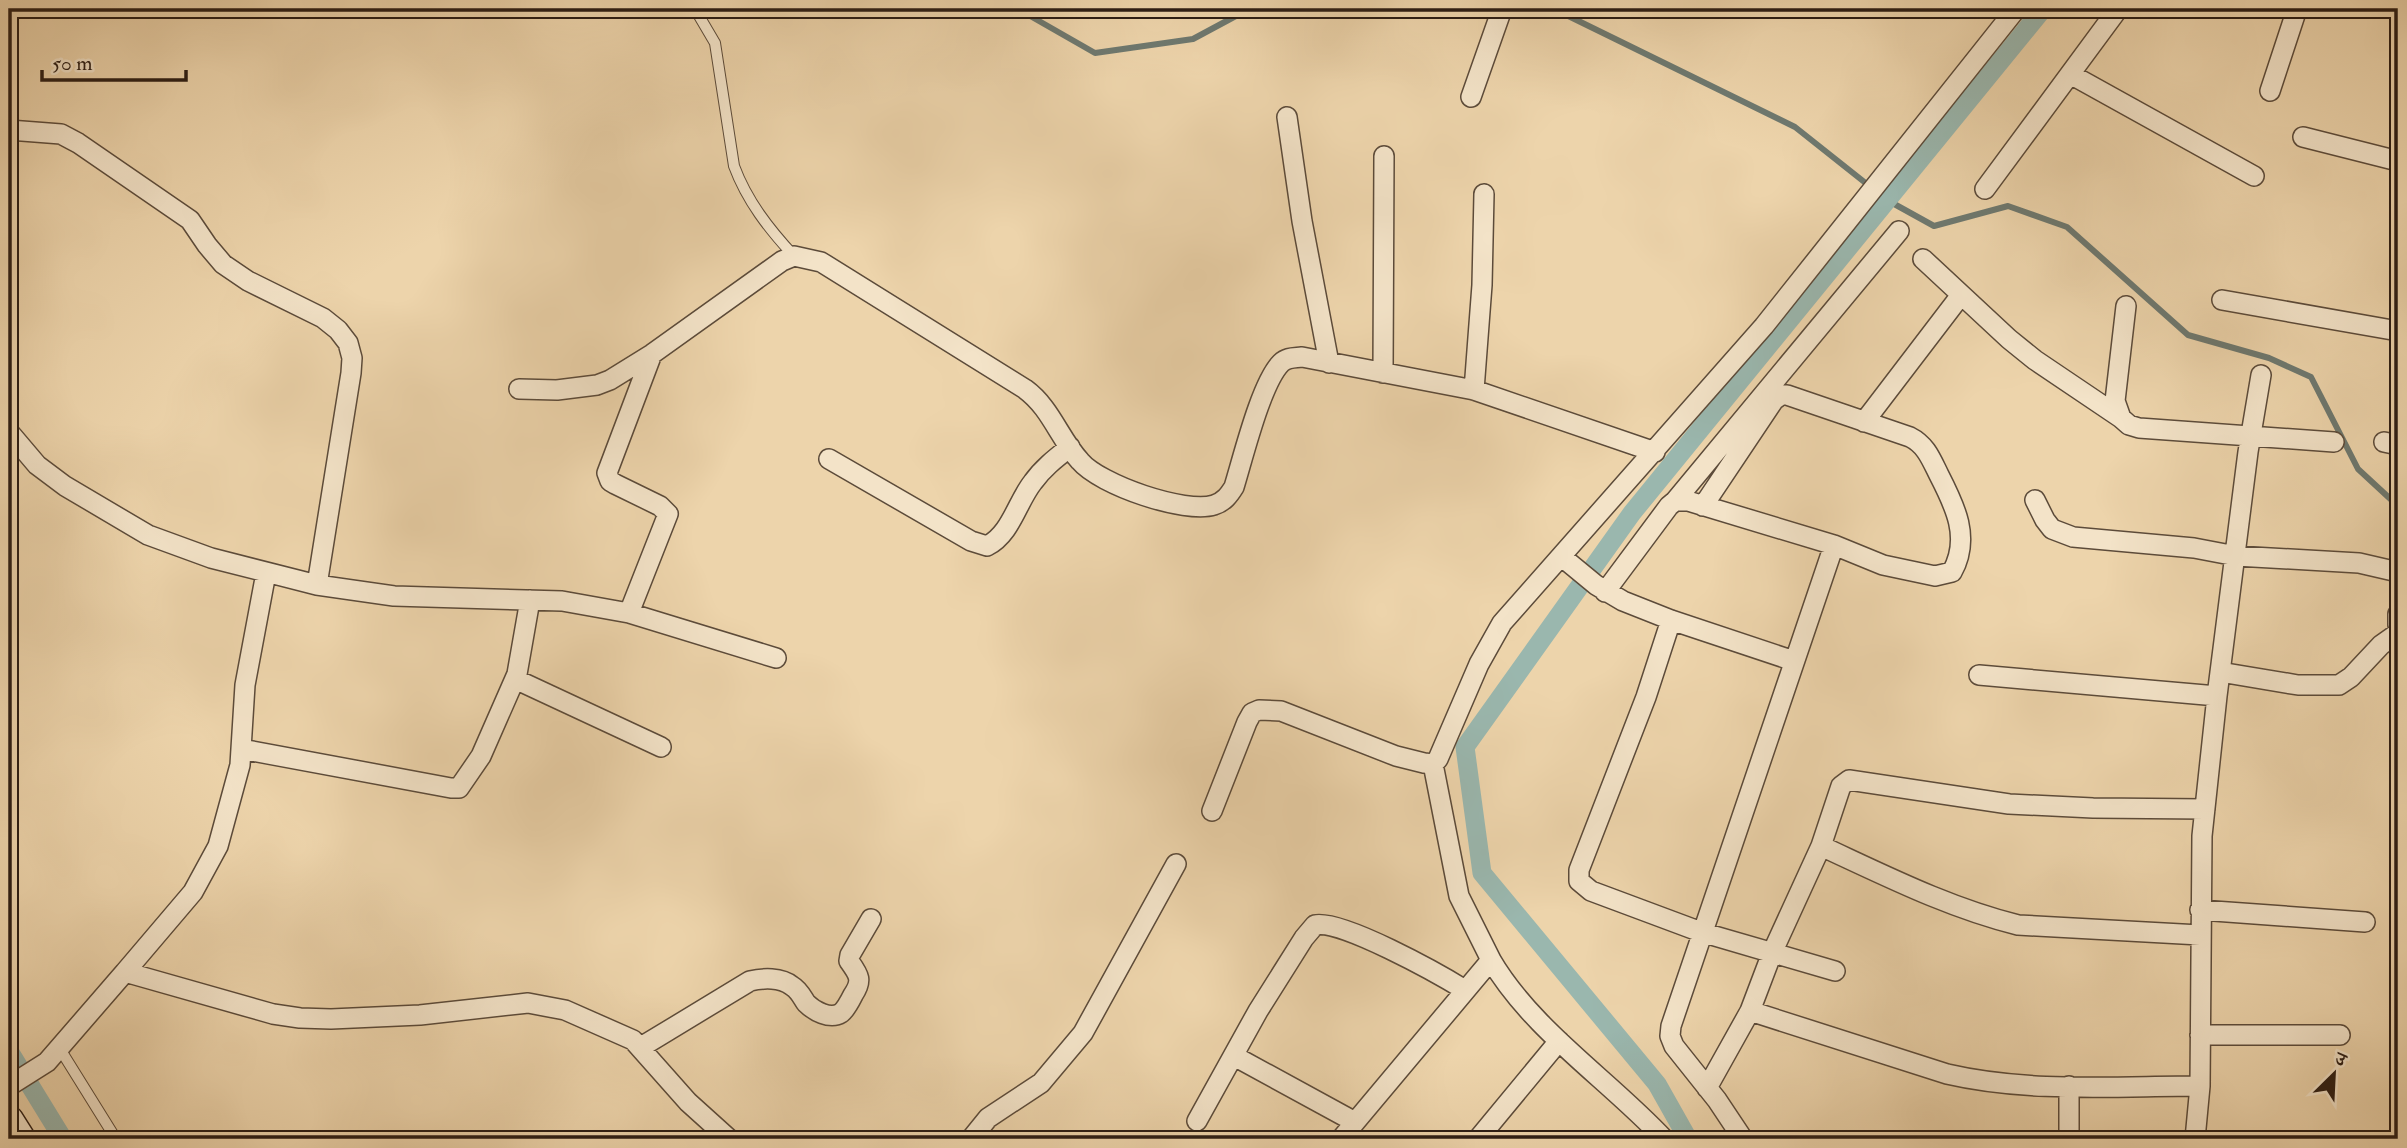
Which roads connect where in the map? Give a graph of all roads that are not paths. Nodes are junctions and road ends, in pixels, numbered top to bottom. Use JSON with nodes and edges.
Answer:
{"nodes":[{"id":1,"x":695,"y":9,"type":"edge"},
{"id":2,"x":1502,"y":9,"type":"edge"},
{"id":3,"x":2016,"y":9,"type":"edge"},
{"id":4,"x":2118,"y":9,"type":"edge"},
{"id":5,"x":2297,"y":9,"type":"edge"},
{"id":6,"x":2070,"y":74,"type":"junction"},
{"id":7,"x":2270,"y":91,"type":"dead end"},
{"id":8,"x":1471,"y":97,"type":"dead end"},
{"id":9,"x":1287,"y":117,"type":"dead end"},
{"id":10,"x":9,"y":130,"type":"edge"},
{"id":11,"x":2304,"y":137,"type":"dead end"},
{"id":12,"x":1384,"y":156,"type":"dead end"},
{"id":13,"x":2398,"y":161,"type":"edge"},
{"id":14,"x":2254,"y":176,"type":"dead end"},
{"id":15,"x":1985,"y":189,"type":"dead end"},
{"id":16,"x":1484,"y":194,"type":"dead end"},
{"id":17,"x":1899,"y":231,"type":"dead end"},
{"id":18,"x":794,"y":256,"type":"junction"},
{"id":19,"x":1923,"y":259,"type":"dead end"},
{"id":20,"x":1961,"y":295,"type":"junction"},
{"id":21,"x":2222,"y":300,"type":"dead end"},
{"id":22,"x":2126,"y":306,"type":"dead end"},
{"id":23,"x":2398,"y":331,"type":"edge"},
{"id":24,"x":652,"y":354,"type":"junction"},
{"id":25,"x":1329,"y":363,"type":"junction"},
{"id":26,"x":1382,"y":373,"type":"junction"},
{"id":27,"x":2261,"y":375,"type":"dead end"},
{"id":28,"x":519,"y":389,"type":"dead end"},
{"id":29,"x":1474,"y":390,"type":"junction"},
{"id":30,"x":2121,"y":418,"type":"junction"},
{"id":31,"x":1864,"y":422,"type":"junction"},
{"id":32,"x":9,"y":432,"type":"edge"},
{"id":33,"x":2251,"y":435,"type":"junction"},
{"id":34,"x":2334,"y":442,"type":"dead end"},
{"id":35,"x":1070,"y":447,"type":"junction"},
{"id":36,"x":1655,"y":452,"type":"junction"},
{"id":37,"x":829,"y":459,"type":"dead end"},
{"id":38,"x":2035,"y":500,"type":"dead end"},
{"id":39,"x":1675,"y":501,"type":"junction"},
{"id":40,"x":1703,"y":506,"type":"junction"},
{"id":41,"x":1834,"y":545,"type":"junction"},
{"id":42,"x":2236,"y":556,"type":"junction"},
{"id":43,"x":1567,"y":562,"type":"junction"},
{"id":44,"x":2398,"y":572,"type":"edge"},
{"id":45,"x":266,"y":573,"type":"junction"},
{"id":46,"x":317,"y":585,"type":"junction"},
{"id":47,"x":1601,"y":589,"type":"junction"},
{"id":48,"x":530,"y":600,"type":"junction"},
{"id":49,"x":629,"y":613,"type":"junction"},
{"id":50,"x":2398,"y":614,"type":"edge"},
{"id":51,"x":1671,"y":620,"type":"junction"},
{"id":52,"x":2398,"y":625,"type":"edge"},
{"id":53,"x":2398,"y":633,"type":"edge"},
{"id":54,"x":776,"y":658,"type":"dead end"},
{"id":55,"x":1794,"y":661,"type":"junction"},
{"id":56,"x":2220,"y":672,"type":"junction"},
{"id":57,"x":1979,"y":675,"type":"dead end"},
{"id":58,"x":515,"y":679,"type":"junction"},
{"id":59,"x":2217,"y":696,"type":"junction"},
{"id":60,"x":661,"y":747,"type":"dead end"},
{"id":61,"x":241,"y":749,"type":"junction"},
{"id":62,"x":1433,"y":764,"type":"junction"},
{"id":63,"x":2205,"y":809,"type":"junction"},
{"id":64,"x":1212,"y":811,"type":"dead end"},
{"id":65,"x":1821,"y":846,"type":"junction"},
{"id":66,"x":1176,"y":864,"type":"dead end"},
{"id":67,"x":2200,"y":911,"type":"junction"},
{"id":68,"x":871,"y":919,"type":"dead end"},
{"id":69,"x":2365,"y":922,"type":"dead end"},
{"id":70,"x":1701,"y":932,"type":"junction"},
{"id":71,"x":2200,"y":935,"type":"junction"},
{"id":72,"x":1772,"y":953,"type":"junction"},
{"id":73,"x":1491,"y":960,"type":"junction"},
{"id":74,"x":1835,"y":971,"type":"dead end"},
{"id":75,"x":125,"y":972,"type":"junction"},
{"id":76,"x":1465,"y":990,"type":"junction"},
{"id":77,"x":1750,"y":1011,"type":"junction"},
{"id":78,"x":2200,"y":1035,"type":"junction"},
{"id":79,"x":2340,"y":1035,"type":"dead end"},
{"id":80,"x":1559,"y":1041,"type":"junction"},
{"id":81,"x":641,"y":1047,"type":"junction"},
{"id":82,"x":54,"y":1055,"type":"junction"},
{"id":83,"x":1234,"y":1056,"type":"junction"},
{"id":84,"x":9,"y":1086,"type":"edge"},
{"id":85,"x":2069,"y":1086,"type":"junction"},
{"id":86,"x":2200,"y":1086,"type":"junction"},
{"id":87,"x":1707,"y":1088,"type":"junction"},
{"id":88,"x":9,"y":1120,"type":"edge"},
{"id":89,"x":1197,"y":1121,"type":"dead end"},
{"id":90,"x":1355,"y":1122,"type":"junction"},
{"id":91,"x":21,"y":1139,"type":"edge"},
{"id":92,"x":116,"y":1139,"type":"edge"},
{"id":93,"x":729,"y":1139,"type":"edge"},
{"id":94,"x":971,"y":1139,"type":"edge"},
{"id":95,"x":1341,"y":1139,"type":"edge"},
{"id":96,"x":1478,"y":1139,"type":"edge"},
{"id":97,"x":1664,"y":1139,"type":"edge"},
{"id":98,"x":1743,"y":1139,"type":"edge"},
{"id":99,"x":2069,"y":1139,"type":"edge"},
{"id":100,"x":2195,"y":1139,"type":"edge"}],
"edges":[{"from":1,"to":18,"type":"lane"},
{"from":2,"to":8,"type":"street"},
{"from":3,"to":36,"type":"street"},
{"from":4,"to":6,"type":"street"},
{"from":5,"to":7,"type":"street"},
{"from":6,"to":14,"type":"street"},
{"from":6,"to":15,"type":"street"},
{"from":9,"to":25,"type":"street"},
{"from":10,"to":46,"type":"street"},
{"from":11,"to":13,"type":"street"},
{"from":12,"to":26,"type":"street"},
{"from":16,"to":29,"type":"street"},
{"from":17,"to":39,"type":"street"},
{"from":18,"to":24,"type":"street"},
{"from":18,"to":35,"type":"street"},
{"from":19,"to":20,"type":"street"},
{"from":20,"to":30,"type":"street"},
{"from":20,"to":31,"type":"street"},
{"from":21,"to":23,"type":"street"},
{"from":22,"to":30,"type":"street"},
{"from":24,"to":28,"type":"street"},
{"from":24,"to":49,"type":"street"},
{"from":25,"to":26,"type":"street"},
{"from":25,"to":35,"type":"street"},
{"from":26,"to":29,"type":"street"},
{"from":27,"to":33,"type":"street"},
{"from":29,"to":36,"type":"street"},
{"from":30,"to":33,"type":"street"},
{"from":31,"to":40,"type":"street"},
{"from":31,"to":41,"type":"street"},
{"from":32,"to":45,"type":"street"},
{"from":33,"to":34,"type":"street"},
{"from":33,"to":42,"type":"street"},
{"from":35,"to":37,"type":"street"},
{"from":36,"to":43,"type":"street"},
{"from":38,"to":42,"type":"street"},
{"from":39,"to":40,"type":"street"},
{"from":39,"to":47,"type":"street"},
{"from":40,"to":41,"type":"street"},
{"from":41,"to":55,"type":"street"},
{"from":42,"to":44,"type":"street"},
{"from":42,"to":56,"type":"street"},
{"from":43,"to":47,"type":"street"},
{"from":43,"to":62,"type":"street"},
{"from":45,"to":46,"type":"street"},
{"from":45,"to":61,"type":"street"},
{"from":46,"to":48,"type":"street"},
{"from":47,"to":51,"type":"street"},
{"from":48,"to":49,"type":"street"},
{"from":48,"to":58,"type":"street"},
{"from":49,"to":54,"type":"street"},
{"from":50,"to":52,"type":"street"},
{"from":51,"to":55,"type":"street"},
{"from":51,"to":70,"type":"street"},
{"from":53,"to":56,"type":"street"},
{"from":55,"to":70,"type":"street"},
{"from":56,"to":59,"type":"street"},
{"from":57,"to":59,"type":"street"},
{"from":58,"to":60,"type":"street"},
{"from":58,"to":61,"type":"street"},
{"from":59,"to":63,"type":"street"},
{"from":61,"to":75,"type":"street"},
{"from":62,"to":64,"type":"street"},
{"from":62,"to":73,"type":"street"},
{"from":63,"to":65,"type":"street"},
{"from":63,"to":67,"type":"street"},
{"from":65,"to":71,"type":"street"},
{"from":65,"to":72,"type":"street"},
{"from":66,"to":94,"type":"street"},
{"from":67,"to":69,"type":"street"},
{"from":67,"to":71,"type":"street"},
{"from":68,"to":81,"type":"street"},
{"from":70,"to":72,"type":"street"},
{"from":70,"to":87,"type":"street"},
{"from":71,"to":78,"type":"street"},
{"from":72,"to":74,"type":"street"},
{"from":72,"to":77,"type":"street"},
{"from":73,"to":76,"type":"street"},
{"from":73,"to":80,"type":"street"},
{"from":75,"to":81,"type":"street"},
{"from":75,"to":82,"type":"street"},
{"from":76,"to":83,"type":"street"},
{"from":76,"to":90,"type":"street"},
{"from":77,"to":85,"type":"street"},
{"from":77,"to":87,"type":"street"},
{"from":78,"to":79,"type":"street"},
{"from":78,"to":86,"type":"street"},
{"from":80,"to":96,"type":"street"},
{"from":80,"to":97,"type":"street"},
{"from":81,"to":93,"type":"street"},
{"from":82,"to":84,"type":"street"},
{"from":82,"to":92,"type":"lane"},
{"from":83,"to":89,"type":"street"},
{"from":83,"to":90,"type":"street"},
{"from":85,"to":86,"type":"street"},
{"from":85,"to":99,"type":"street"},
{"from":86,"to":100,"type":"street"},
{"from":87,"to":98,"type":"street"},
{"from":88,"to":91,"type":"street"},
{"from":90,"to":95,"type":"street"}]}
